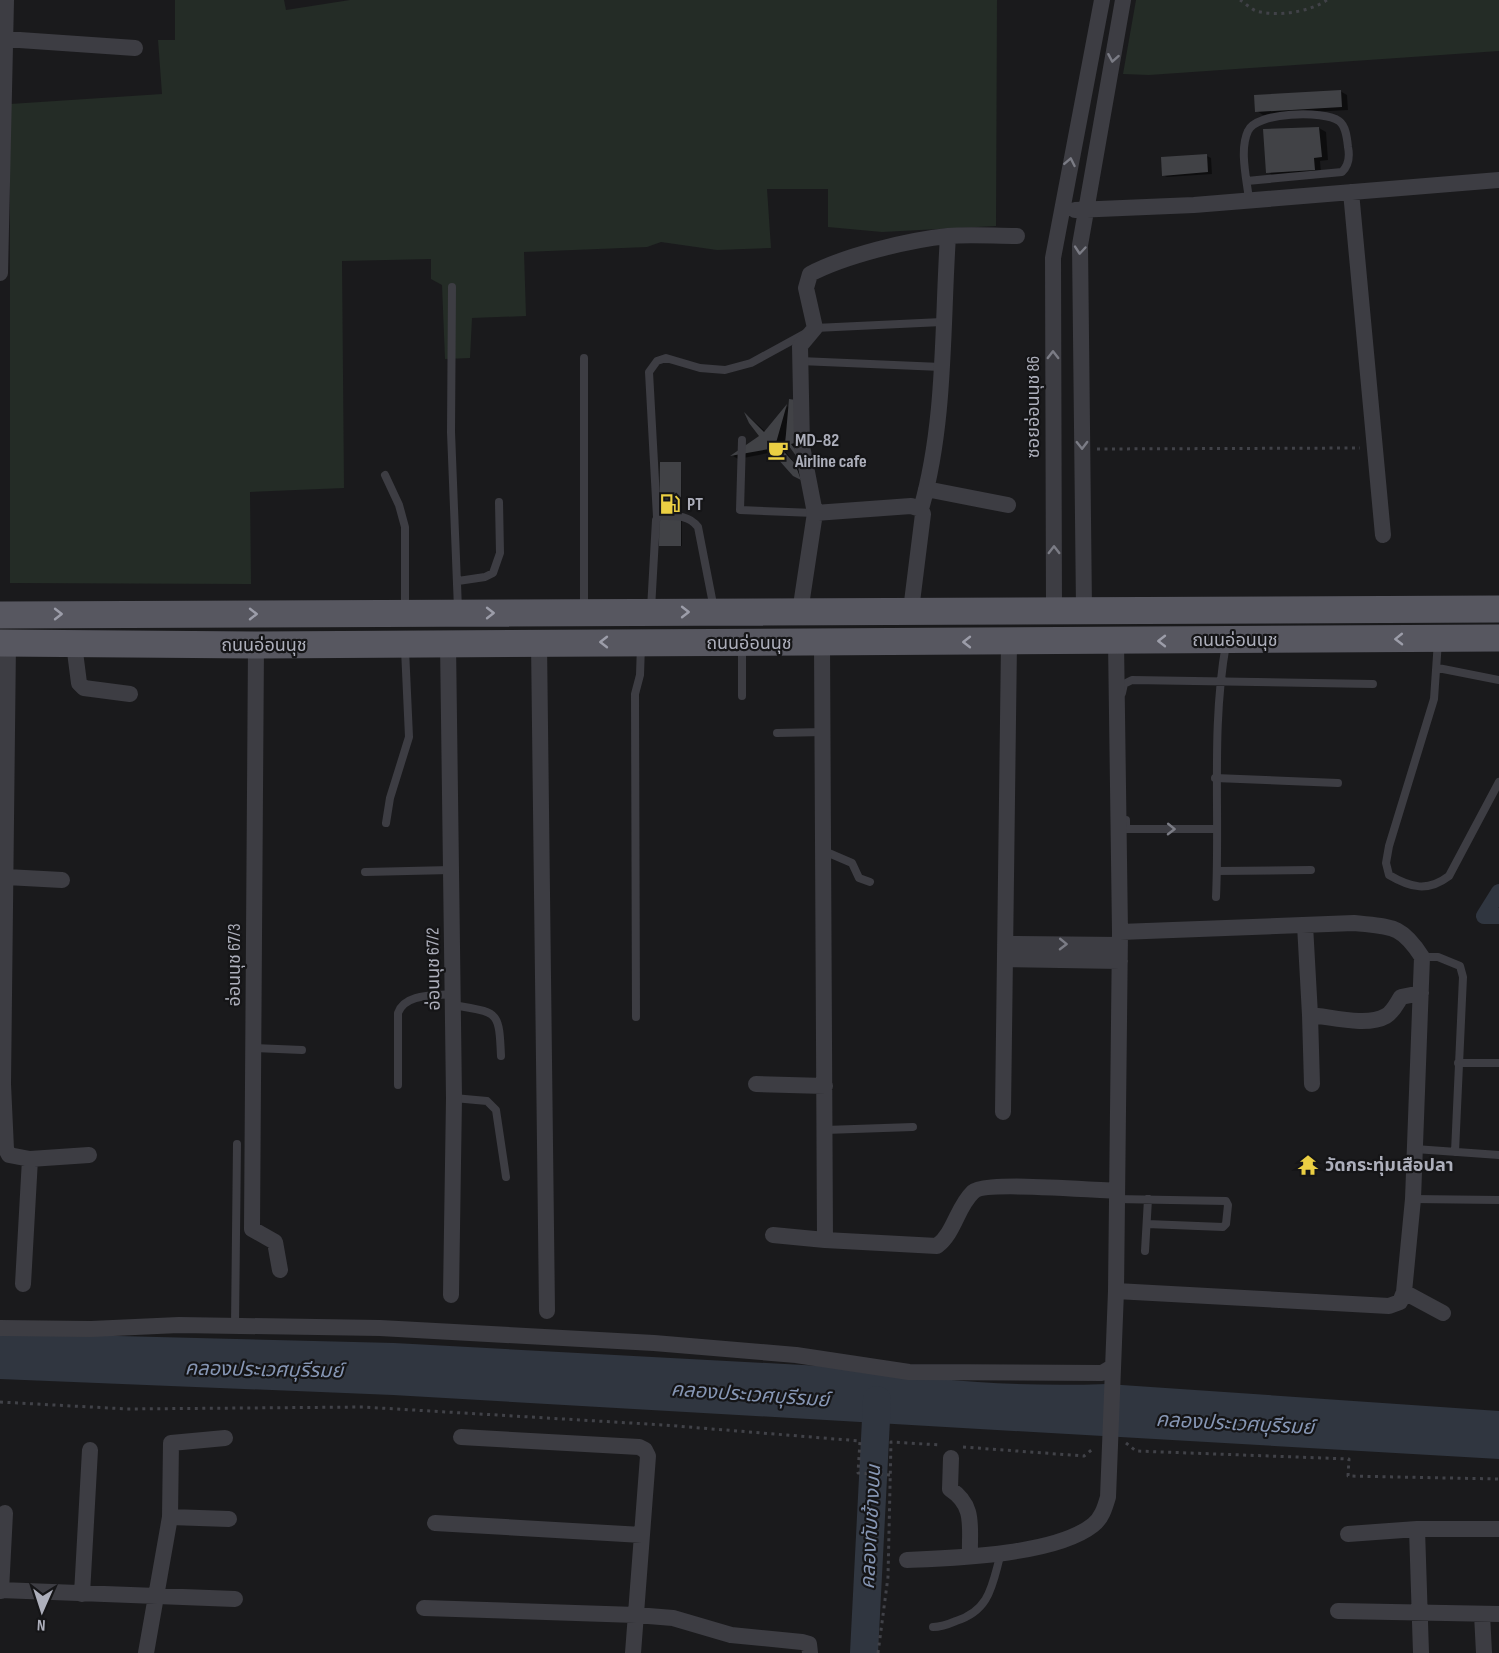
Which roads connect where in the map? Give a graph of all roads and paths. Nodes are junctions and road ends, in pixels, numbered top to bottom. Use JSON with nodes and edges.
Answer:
{"nodes":[{"id":1,"x":6,"y":0,"type":"edge"},
{"id":2,"x":1102,"y":0,"type":"edge"},
{"id":3,"x":1124,"y":0,"type":"edge"},
{"id":4,"x":1240,"y":0,"type":"edge"},
{"id":5,"x":1327,"y":0,"type":"edge"},
{"id":6,"x":5,"y":39,"type":"junction"},
{"id":7,"x":135,"y":48,"type":"dead end"},
{"id":8,"x":1499,"y":180,"type":"edge"},
{"id":9,"x":1246,"y":181,"type":"junction"},
{"id":10,"x":1351,"y":192,"type":"junction"},
{"id":11,"x":1249,"y":200,"type":"junction"},
{"id":12,"x":1061,"y":206,"type":"junction"},
{"id":13,"x":1086,"y":211,"type":"junction"},
{"id":14,"x":948,"y":236,"type":"junction"},
{"id":15,"x":1017,"y":236,"type":"dead end"},
{"id":16,"x":0,"y":273,"type":"edge"},
{"id":17,"x":452,"y":287,"type":"dead end"},
{"id":18,"x":942,"y":322,"type":"junction"},
{"id":19,"x":815,"y":328,"type":"junction"},
{"id":20,"x":584,"y":358,"type":"dead end"},
{"id":21,"x":800,"y":361,"type":"junction"},
{"id":22,"x":941,"y":367,"type":"junction"},
{"id":23,"x":742,"y":440,"type":"dead end"},
{"id":24,"x":1377,"y":448,"type":"junction"},
{"id":25,"x":1094,"y":449,"type":"dead end"},
{"id":26,"x":385,"y":475,"type":"dead end"},
{"id":27,"x":926,"y":489,"type":"junction"},
{"id":28,"x":499,"y":502,"type":"dead end"},
{"id":29,"x":1008,"y":506,"type":"dead end"},
{"id":30,"x":921,"y":509,"type":"junction"},
{"id":31,"x":815,"y":513,"type":"junction"},
{"id":32,"x":657,"y":517,"type":"junction"},
{"id":33,"x":1383,"y":535,"type":"dead end"},
{"id":34,"x":458,"y":581,"type":"junction"},
{"id":35,"x":1054,"y":609,"type":"junction"},
{"id":36,"x":1084,"y":609,"type":"junction"},
{"id":37,"x":1499,"y":609,"type":"edge"},
{"id":38,"x":911,"y":610,"type":"junction"},
{"id":39,"x":585,"y":612,"type":"junction"},
{"id":40,"x":651,"y":612,"type":"junction"},
{"id":41,"x":715,"y":612,"type":"junction"},
{"id":42,"x":800,"y":612,"type":"junction"},
{"id":43,"x":405,"y":613,"type":"junction"},
{"id":44,"x":459,"y":613,"type":"junction"},
{"id":45,"x":0,"y":615,"type":"edge"},
{"id":46,"x":1438,"y":638,"type":"junction"},
{"id":47,"x":1499,"y":638,"type":"edge"},
{"id":48,"x":1116,"y":641,"type":"junction"},
{"id":49,"x":1227,"y":641,"type":"junction"},
{"id":50,"x":539,"y":642,"type":"junction"},
{"id":51,"x":641,"y":642,"type":"junction"},
{"id":52,"x":1009,"y":642,"type":"junction"},
{"id":53,"x":1056,"y":642,"type":"junction"},
{"id":54,"x":1085,"y":642,"type":"junction"},
{"id":55,"x":4,"y":643,"type":"edge"},
{"id":56,"x":405,"y":643,"type":"junction"},
{"id":57,"x":448,"y":643,"type":"junction"},
{"id":58,"x":742,"y":643,"type":"junction"},
{"id":59,"x":822,"y":643,"type":"junction"},
{"id":60,"x":74,"y":644,"type":"junction"},
{"id":61,"x":256,"y":645,"type":"junction"},
{"id":62,"x":1437,"y":668,"type":"junction"},
{"id":63,"x":1499,"y":680,"type":"edge"},
{"id":64,"x":1219,"y":683,"type":"junction"},
{"id":65,"x":1373,"y":684,"type":"dead end"},
{"id":66,"x":130,"y":694,"type":"dead end"},
{"id":67,"x":742,"y":696,"type":"dead end"},
{"id":68,"x":823,"y":732,"type":"junction"},
{"id":69,"x":777,"y":733,"type":"dead end"},
{"id":70,"x":1215,"y":778,"type":"junction"},
{"id":71,"x":1499,"y":782,"type":"edge"},
{"id":72,"x":1338,"y":783,"type":"dead end"},
{"id":73,"x":386,"y":823,"type":"dead end"},
{"id":74,"x":1216,"y":829,"type":"junction"},
{"id":75,"x":824,"y":851,"type":"junction"},
{"id":76,"x":451,"y":870,"type":"junction"},
{"id":77,"x":1311,"y":870,"type":"dead end"},
{"id":78,"x":1217,"y":871,"type":"junction"},
{"id":79,"x":365,"y":872,"type":"dead end"},
{"id":80,"x":6,"y":877,"type":"junction"},
{"id":81,"x":62,"y":879,"type":"dead end"},
{"id":82,"x":870,"y":882,"type":"dead end"},
{"id":83,"x":1216,"y":897,"type":"dead end"},
{"id":84,"x":1305,"y":925,"type":"junction"},
{"id":85,"x":1120,"y":946,"type":"junction"},
{"id":86,"x":1005,"y":951,"type":"junction"},
{"id":87,"x":1422,"y":957,"type":"junction"},
{"id":88,"x":1421,"y":993,"type":"junction"},
{"id":89,"x":453,"y":999,"type":"junction"},
{"id":90,"x":1310,"y":1015,"type":"junction"},
{"id":91,"x":636,"y":1017,"type":"dead end"},
{"id":92,"x":253,"y":1048,"type":"junction"},
{"id":93,"x":302,"y":1050,"type":"dead end"},
{"id":94,"x":501,"y":1056,"type":"dead end"},
{"id":95,"x":1458,"y":1063,"type":"junction"},
{"id":96,"x":1499,"y":1063,"type":"edge"},
{"id":97,"x":2,"y":1084,"type":"edge"},
{"id":98,"x":756,"y":1084,"type":"dead end"},
{"id":99,"x":1312,"y":1084,"type":"dead end"},
{"id":100,"x":398,"y":1085,"type":"dead end"},
{"id":101,"x":825,"y":1086,"type":"junction"},
{"id":102,"x":454,"y":1098,"type":"junction"},
{"id":103,"x":1003,"y":1112,"type":"dead end"},
{"id":104,"x":913,"y":1126,"type":"dead end"},
{"id":105,"x":825,"y":1130,"type":"junction"},
{"id":106,"x":237,"y":1144,"type":"dead end"},
{"id":107,"x":1415,"y":1149,"type":"junction"},
{"id":108,"x":1455,"y":1152,"type":"junction"},
{"id":109,"x":89,"y":1155,"type":"dead end"},
{"id":110,"x":1499,"y":1155,"type":"edge"},
{"id":111,"x":30,"y":1159,"type":"junction"},
{"id":112,"x":506,"y":1178,"type":"dead end"},
{"id":113,"x":1116,"y":1195,"type":"junction"},
{"id":114,"x":1148,"y":1199,"type":"junction"},
{"id":115,"x":1413,"y":1199,"type":"junction"},
{"id":116,"x":1499,"y":1200,"type":"edge"},
{"id":117,"x":1147,"y":1224,"type":"junction"},
{"id":118,"x":773,"y":1235,"type":"dead end"},
{"id":119,"x":825,"y":1240,"type":"junction"},
{"id":120,"x":1145,"y":1251,"type":"dead end"},
{"id":121,"x":280,"y":1270,"type":"dead end"},
{"id":122,"x":23,"y":1284,"type":"dead end"},
{"id":123,"x":1116,"y":1291,"type":"junction"},
{"id":124,"x":1404,"y":1292,"type":"junction"},
{"id":125,"x":451,"y":1295,"type":"dead end"},
{"id":126,"x":547,"y":1311,"type":"dead end"},
{"id":127,"x":1443,"y":1313,"type":"dead end"},
{"id":128,"x":235,"y":1326,"type":"junction"},
{"id":129,"x":0,"y":1328,"type":"edge"},
{"id":130,"x":1112,"y":1370,"type":"junction"},
{"id":131,"x":461,"y":1437,"type":"dead end"},
{"id":132,"x":225,"y":1438,"type":"dead end"},
{"id":133,"x":90,"y":1450,"type":"dead end"},
{"id":134,"x":951,"y":1458,"type":"dead end"},
{"id":135,"x":6,"y":1513,"type":"dead end"},
{"id":136,"x":170,"y":1517,"type":"junction"},
{"id":137,"x":229,"y":1519,"type":"dead end"},
{"id":138,"x":435,"y":1523,"type":"dead end"},
{"id":139,"x":1417,"y":1529,"type":"junction"},
{"id":140,"x":1499,"y":1529,"type":"edge"},
{"id":141,"x":1348,"y":1534,"type":"dead end"},
{"id":142,"x":642,"y":1535,"type":"junction"},
{"id":143,"x":1001,"y":1552,"type":"junction"},
{"id":144,"x":970,"y":1556,"type":"junction"},
{"id":145,"x":908,"y":1560,"type":"dead end"},
{"id":146,"x":1,"y":1591,"type":"edge"},
{"id":147,"x":82,"y":1593,"type":"junction"},
{"id":148,"x":158,"y":1595,"type":"junction"},
{"id":149,"x":235,"y":1599,"type":"dead end"},
{"id":150,"x":424,"y":1608,"type":"dead end"},
{"id":151,"x":1338,"y":1611,"type":"dead end"},
{"id":152,"x":1422,"y":1611,"type":"junction"},
{"id":153,"x":1491,"y":1614,"type":"edge"},
{"id":154,"x":636,"y":1615,"type":"junction"},
{"id":155,"x":933,"y":1627,"type":"dead end"},
{"id":156,"x":146,"y":1653,"type":"edge"},
{"id":157,"x":633,"y":1653,"type":"edge"},
{"id":158,"x":810,"y":1653,"type":"edge"},
{"id":159,"x":1421,"y":1653,"type":"edge"},
{"id":160,"x":1484,"y":1653,"type":"edge"}],
"edges":[{"from":1,"to":6,"type":"street"},
{"from":12,"to":2,"type":"street","name":"ซอยอ่อนนุช 86","one_way":true},
{"from":3,"to":13,"type":"street","one_way":true},
{"from":4,"to":5,"type":"path"},
{"from":6,"to":7,"type":"street"},
{"from":6,"to":16,"type":"street"},
{"from":8,"to":10,"type":"street"},
{"from":9,"to":9,"type":"lane"},
{"from":9,"to":11,"type":"lane"},
{"from":10,"to":11,"type":"street"},
{"from":10,"to":24,"type":"street"},
{"from":11,"to":13,"type":"street"},
{"from":12,"to":13,"type":"street"},
{"from":35,"to":12,"type":"street","name":"ซอยอ่อนนุช 86","one_way":true},
{"from":13,"to":36,"type":"street","one_way":true},
{"from":14,"to":15,"type":"street"},
{"from":14,"to":18,"type":"street"},
{"from":14,"to":19,"type":"street"},
{"from":17,"to":34,"type":"lane"},
{"from":18,"to":19,"type":"lane"},
{"from":18,"to":22,"type":"street"},
{"from":19,"to":21,"type":"street"},
{"from":19,"to":32,"type":"lane"},
{"from":20,"to":39,"type":"lane"},
{"from":21,"to":22,"type":"lane"},
{"from":21,"to":31,"type":"street"},
{"from":22,"to":27,"type":"street"},
{"from":23,"to":31,"type":"lane"},
{"from":24,"to":25,"type":"path"},
{"from":24,"to":33,"type":"street"},
{"from":26,"to":43,"type":"lane"},
{"from":27,"to":29,"type":"street"},
{"from":27,"to":30,"type":"street"},
{"from":28,"to":34,"type":"lane"},
{"from":30,"to":31,"type":"street"},
{"from":30,"to":38,"type":"street"},
{"from":31,"to":42,"type":"street"},
{"from":32,"to":40,"type":"lane"},
{"from":32,"to":41,"type":"lane"},
{"from":34,"to":44,"type":"lane"},
{"from":35,"to":36,"type":"main road","name":"ถนนอ่อนนุช"},
{"from":35,"to":38,"type":"main road","name":"ถนนอ่อนนุช"},
{"from":35,"to":53,"type":"main road"},
{"from":36,"to":37,"type":"main road","name":"ถนนอ่อนนุช"},
{"from":36,"to":54,"type":"main road"},
{"from":38,"to":42,"type":"main road","name":"ถนนอ่อนนุช"},
{"from":39,"to":40,"type":"main road","name":"ถนนอ่อนนุช"},
{"from":44,"to":39,"type":"main road","name":"ถนนอ่อนนุช","one_way":true},
{"from":40,"to":41,"type":"main road","name":"ถนนอ่อนนุช","one_way":true},
{"from":41,"to":42,"type":"main road","name":"ถนนอ่อนนุช"},
{"from":43,"to":44,"type":"main road","name":"ถนนอ่อนนุช"},
{"from":45,"to":43,"type":"main road","name":"ถนนอ่อนนุช","one_way":true},
{"from":46,"to":47,"type":"main road","name":"ถนนอ่อนนุช"},
{"from":46,"to":49,"type":"main road","name":"ถนนอ่อนนุช","one_way":true},
{"from":46,"to":62,"type":"lane"},
{"from":49,"to":48,"type":"main road","name":"ถนนอ่อนนุช","one_way":true},
{"from":48,"to":54,"type":"main road","name":"ถนนอ่อนนุช"},
{"from":48,"to":85,"type":"street"},
{"from":49,"to":64,"type":"lane"},
{"from":51,"to":50,"type":"main road","name":"ถนนอ่อนนุช","one_way":true},
{"from":50,"to":57,"type":"main road","name":"ถนนอ่อนนุช"},
{"from":50,"to":126,"type":"street"},
{"from":51,"to":58,"type":"main road","name":"ถนนอ่อนนุช"},
{"from":51,"to":91,"type":"lane"},
{"from":52,"to":53,"type":"main road","name":"ถนนอ่อนนุช"},
{"from":52,"to":59,"type":"main road","name":"ถนนอ่อนนุช","one_way":true},
{"from":52,"to":86,"type":"street"},
{"from":53,"to":54,"type":"main road","name":"ถนนอ่อนนุช"},
{"from":55,"to":60,"type":"main road","name":"ถนนอ่อนนุช"},
{"from":55,"to":80,"type":"street"},
{"from":56,"to":57,"type":"main road","name":"ถนนอ่อนนุช"},
{"from":56,"to":61,"type":"main road","name":"ถนนอ่อนนุช"},
{"from":56,"to":73,"type":"lane"},
{"from":57,"to":76,"type":"street","name":"อ่อนนุช 67/2"},
{"from":58,"to":59,"type":"main road","name":"ถนนอ่อนนุช"},
{"from":58,"to":67,"type":"lane"},
{"from":59,"to":68,"type":"street"},
{"from":60,"to":61,"type":"main road","name":"ถนนอ่อนนุช"},
{"from":60,"to":66,"type":"street"},
{"from":61,"to":92,"type":"street","name":"อ่อนนุช 67/3"},
{"from":62,"to":63,"type":"lane"},
{"from":62,"to":71,"type":"lane"},
{"from":64,"to":65,"type":"lane"},
{"from":64,"to":70,"type":"lane"},
{"from":64,"to":74,"type":"lane","one_way":true},
{"from":68,"to":69,"type":"lane"},
{"from":68,"to":75,"type":"street"},
{"from":70,"to":72,"type":"lane"},
{"from":70,"to":74,"type":"lane"},
{"from":74,"to":78,"type":"lane"},
{"from":75,"to":82,"type":"lane"},
{"from":75,"to":101,"type":"street"},
{"from":76,"to":79,"type":"lane"},
{"from":76,"to":89,"type":"street","name":"อ่อนนุช 67/2"},
{"from":77,"to":78,"type":"lane"},
{"from":78,"to":83,"type":"lane"},
{"from":80,"to":81,"type":"street"},
{"from":80,"to":97,"type":"street"},
{"from":84,"to":85,"type":"street"},
{"from":84,"to":87,"type":"street"},
{"from":84,"to":90,"type":"street"},
{"from":85,"to":86,"type":"street"},
{"from":85,"to":113,"type":"street"},
{"from":86,"to":103,"type":"street"},
{"from":87,"to":88,"type":"street"},
{"from":87,"to":95,"type":"lane"},
{"from":88,"to":90,"type":"street"},
{"from":88,"to":107,"type":"street"},
{"from":89,"to":94,"type":"lane"},
{"from":89,"to":100,"type":"lane"},
{"from":89,"to":102,"type":"street","name":"อ่อนนุช 67/2"},
{"from":90,"to":99,"type":"street"},
{"from":92,"to":93,"type":"lane"},
{"from":92,"to":121,"type":"street","name":"อ่อนนุช 67/3"},
{"from":95,"to":96,"type":"lane"},
{"from":95,"to":108,"type":"lane"},
{"from":97,"to":111,"type":"street"},
{"from":98,"to":101,"type":"street"},
{"from":101,"to":105,"type":"street"},
{"from":102,"to":112,"type":"lane"},
{"from":102,"to":125,"type":"street","name":"อ่อนนุช 67/2"},
{"from":104,"to":105,"type":"lane"},
{"from":105,"to":119,"type":"street"},
{"from":106,"to":128,"type":"lane"},
{"from":107,"to":108,"type":"lane"},
{"from":107,"to":115,"type":"street"},
{"from":108,"to":110,"type":"lane"},
{"from":109,"to":111,"type":"street"},
{"from":111,"to":122,"type":"street"},
{"from":113,"to":114,"type":"lane"},
{"from":113,"to":119,"type":"street"},
{"from":113,"to":123,"type":"street"},
{"from":114,"to":117,"type":"lane"},
{"from":114,"to":117,"type":"lane"},
{"from":115,"to":116,"type":"lane"},
{"from":115,"to":124,"type":"street"},
{"from":117,"to":120,"type":"lane"},
{"from":118,"to":119,"type":"street"},
{"from":123,"to":124,"type":"street"},
{"from":123,"to":130,"type":"street"},
{"from":124,"to":127,"type":"street"},
{"from":128,"to":129,"type":"street"},
{"from":128,"to":130,"type":"street"},
{"from":130,"to":143,"type":"street"},
{"from":131,"to":142,"type":"street"},
{"from":132,"to":136,"type":"street"},
{"from":133,"to":147,"type":"street"},
{"from":134,"to":144,"type":"street"},
{"from":135,"to":146,"type":"street"},
{"from":136,"to":137,"type":"street"},
{"from":136,"to":148,"type":"street"},
{"from":138,"to":142,"type":"street"},
{"from":139,"to":140,"type":"street"},
{"from":139,"to":141,"type":"street"},
{"from":139,"to":152,"type":"street"},
{"from":142,"to":154,"type":"street"},
{"from":143,"to":144,"type":"street"},
{"from":143,"to":155,"type":"lane"},
{"from":144,"to":145,"type":"street"},
{"from":146,"to":147,"type":"street"},
{"from":147,"to":148,"type":"street"},
{"from":148,"to":149,"type":"street"},
{"from":148,"to":156,"type":"street"},
{"from":150,"to":154,"type":"street"},
{"from":151,"to":152,"type":"street"},
{"from":152,"to":153,"type":"street"},
{"from":152,"to":159,"type":"street"},
{"from":153,"to":160,"type":"street"},
{"from":154,"to":157,"type":"street"},
{"from":154,"to":158,"type":"street"}]}
